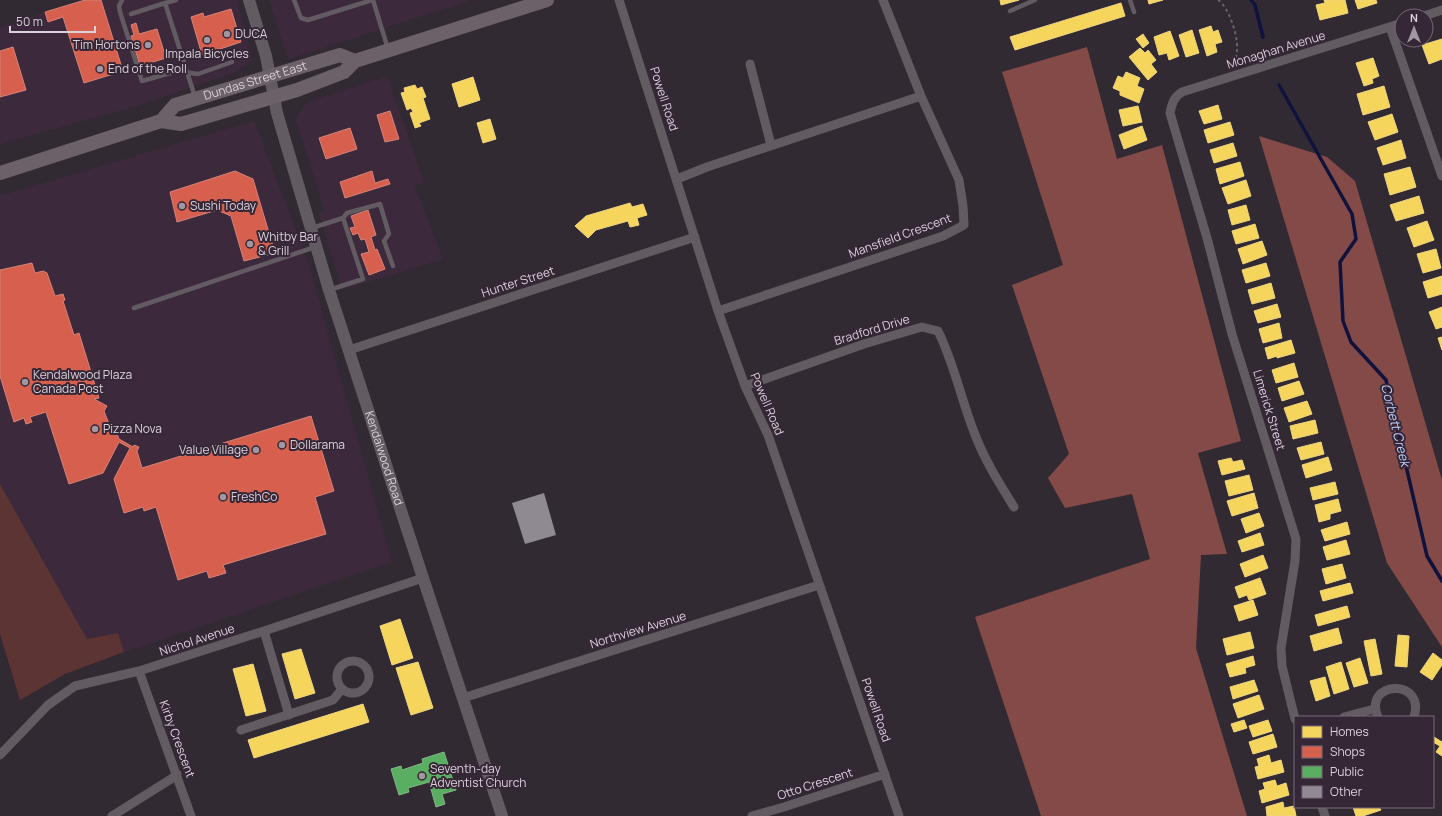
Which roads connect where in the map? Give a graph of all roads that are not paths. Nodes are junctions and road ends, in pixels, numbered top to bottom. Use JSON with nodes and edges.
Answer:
{"nodes":[{"id":1,"x":122,"y":0,"type":"edge"},
{"id":2,"x":176,"y":0,"type":"edge"},
{"id":3,"x":249,"y":0,"type":"edge"},
{"id":4,"x":294,"y":0,"type":"edge"},
{"id":5,"x":372,"y":0,"type":"edge"},
{"id":6,"x":547,"y":0,"type":"edge"},
{"id":7,"x":619,"y":0,"type":"edge"},
{"id":8,"x":883,"y":0,"type":"edge"},
{"id":9,"x":1035,"y":0,"type":"edge"},
{"id":10,"x":1130,"y":0,"type":"edge"},
{"id":11,"x":165,"y":4,"type":"junction"},
{"id":12,"x":1010,"y":11,"type":"dead end"},
{"id":13,"x":1134,"y":12,"type":"dead end"},
{"id":14,"x":131,"y":14,"type":"dead end"},
{"id":15,"x":1394,"y":26,"type":"edge"},
{"id":16,"x":1390,"y":27,"type":"junction"},
{"id":17,"x":389,"y":50,"type":"junction"},
{"id":18,"x":232,"y":62,"type":"dead end"},
{"id":19,"x":355,"y":62,"type":"junction"},
{"id":20,"x":750,"y":64,"type":"dead end"},
{"id":21,"x":188,"y":73,"type":"junction"},
{"id":22,"x":271,"y":76,"type":"junction"},
{"id":23,"x":921,"y":96,"type":"junction"},
{"id":24,"x":274,"y":97,"type":"junction"},
{"id":25,"x":196,"y":99,"type":"junction"},
{"id":26,"x":1170,"y":113,"type":"joint"},
{"id":27,"x":161,"y":121,"type":"junction"},
{"id":28,"x":771,"y":145,"type":"junction"},
{"id":29,"x":1440,"y":165,"type":"edge"},
{"id":30,"x":0,"y":173,"type":"edge"},
{"id":31,"x":1442,"y":176,"type":"edge"},
{"id":32,"x":677,"y":179,"type":"junction"},
{"id":33,"x":343,"y":218,"type":"junction"},
{"id":34,"x":310,"y":229,"type":"junction"},
{"id":35,"x":695,"y":237,"type":"junction"},
{"id":36,"x":315,"y":247,"type":"junction"},
{"id":37,"x":393,"y":266,"type":"dead end"},
{"id":38,"x":329,"y":290,"type":"junction"},
{"id":39,"x":134,"y":308,"type":"dead end"},
{"id":40,"x":718,"y":311,"type":"junction"},
{"id":41,"x":348,"y":350,"type":"junction"},
{"id":42,"x":745,"y":386,"type":"junction"},
{"id":43,"x":1014,"y":507,"type":"dead end"},
{"id":44,"x":423,"y":578,"type":"junction"},
{"id":45,"x":819,"y":585,"type":"junction"},
{"id":46,"x":264,"y":631,"type":"junction"},
{"id":47,"x":139,"y":671,"type":"junction"},
{"id":48,"x":342,"y":689,"type":"dead end"},
{"id":49,"x":463,"y":698,"type":"junction"},
{"id":50,"x":1376,"y":713,"type":"edge"},
{"id":51,"x":289,"y":715,"type":"junction"},
{"id":52,"x":1294,"y":716,"type":"edge"},
{"id":53,"x":1352,"y":716,"type":"edge"},
{"id":54,"x":1414,"y":716,"type":"edge"},
{"id":55,"x":241,"y":730,"type":"dead end"},
{"id":56,"x":0,"y":755,"type":"edge"},
{"id":57,"x":177,"y":774,"type":"junction"},
{"id":58,"x":885,"y":774,"type":"junction"},
{"id":59,"x":112,"y":816,"type":"edge"},
{"id":60,"x":191,"y":816,"type":"edge"},
{"id":61,"x":502,"y":816,"type":"edge"},
{"id":62,"x":752,"y":816,"type":"edge"},
{"id":63,"x":899,"y":816,"type":"edge"}],
"edges":[{"from":1,"to":21,"type":"lane"},
{"from":2,"to":11,"type":"lane"},
{"from":3,"to":22,"type":"street","name":"Kendalwood Road"},
{"from":4,"to":5,"type":"lane"},
{"from":5,"to":17,"type":"lane"},
{"from":6,"to":17,"type":"main road","name":"Dundas Street East"},
{"from":7,"to":32,"type":"street","name":"Powell Road"},
{"from":8,"to":23,"type":"street"},
{"from":9,"to":12,"type":"lane"},
{"from":10,"to":13,"type":"lane"},
{"from":11,"to":14,"type":"lane"},
{"from":11,"to":21,"type":"lane"},
{"from":15,"to":16,"type":"street","name":"Monaghan Avenue"},
{"from":16,"to":26,"type":"street","name":"Monaghan Avenue"},
{"from":16,"to":29,"type":"street"},
{"from":17,"to":19,"type":"main road","name":"Dundas Street East"},
{"from":18,"to":21,"type":"lane"},
{"from":19,"to":22,"type":"main road","name":"Dundas Street East"},
{"from":19,"to":24,"type":"main road","name":"Dundas Street East"},
{"from":20,"to":28,"type":"street"},
{"from":21,"to":25,"type":"lane"},
{"from":22,"to":24,"type":"street","name":"Kendalwood Road"},
{"from":22,"to":25,"type":"main road","name":"Dundas Street East"},
{"from":23,"to":28,"type":"street"},
{"from":23,"to":40,"type":"street","name":"Mansfield Crescent"},
{"from":24,"to":27,"type":"main road","name":"Dundas Street East"},
{"from":24,"to":34,"type":"street","name":"Kendalwood Road"},
{"from":25,"to":27,"type":"main road","name":"Dundas Street East"},
{"from":26,"to":52,"type":"street","name":"Limerick Street"},
{"from":27,"to":30,"type":"main road","name":"Dundas Street East"},
{"from":28,"to":32,"type":"street"},
{"from":29,"to":31,"type":"street"},
{"from":32,"to":35,"type":"street","name":"Powell Road"},
{"from":33,"to":34,"type":"lane"},
{"from":33,"to":37,"type":"lane"},
{"from":33,"to":38,"type":"lane"},
{"from":34,"to":36,"type":"street","name":"Kendalwood Road"},
{"from":35,"to":40,"type":"street","name":"Powell Road"},
{"from":35,"to":41,"type":"street","name":"Hunter Street"},
{"from":36,"to":38,"type":"street","name":"Kendalwood Road"},
{"from":36,"to":39,"type":"lane"},
{"from":38,"to":41,"type":"street","name":"Kendalwood Road"},
{"from":40,"to":42,"type":"street","name":"Powell Road"},
{"from":41,"to":44,"type":"street","name":"Kendalwood Road"},
{"from":42,"to":43,"type":"street","name":"Bradford Drive"},
{"from":42,"to":45,"type":"street","name":"Powell Road"},
{"from":44,"to":46,"type":"street","name":"Nichol Avenue"},
{"from":44,"to":49,"type":"street","name":"Kendalwood Road"},
{"from":45,"to":49,"type":"street","name":"Northview Avenue"},
{"from":45,"to":58,"type":"street","name":"Powell Road"},
{"from":46,"to":47,"type":"street","name":"Nichol Avenue"},
{"from":46,"to":51,"type":"street"},
{"from":47,"to":56,"type":"street","name":"Nichol Avenue"},
{"from":47,"to":57,"type":"street","name":"Kirby Crescent"},
{"from":48,"to":51,"type":"street"},
{"from":49,"to":61,"type":"street","name":"Kendalwood Road"},
{"from":50,"to":53,"type":"street"},
{"from":50,"to":54,"type":"street"},
{"from":51,"to":55,"type":"street"},
{"from":57,"to":59,"type":"street"},
{"from":57,"to":60,"type":"street","name":"Kirby Crescent"},
{"from":58,"to":62,"type":"street","name":"Otto Crescent"},
{"from":58,"to":63,"type":"street","name":"Powell Road"}]}
